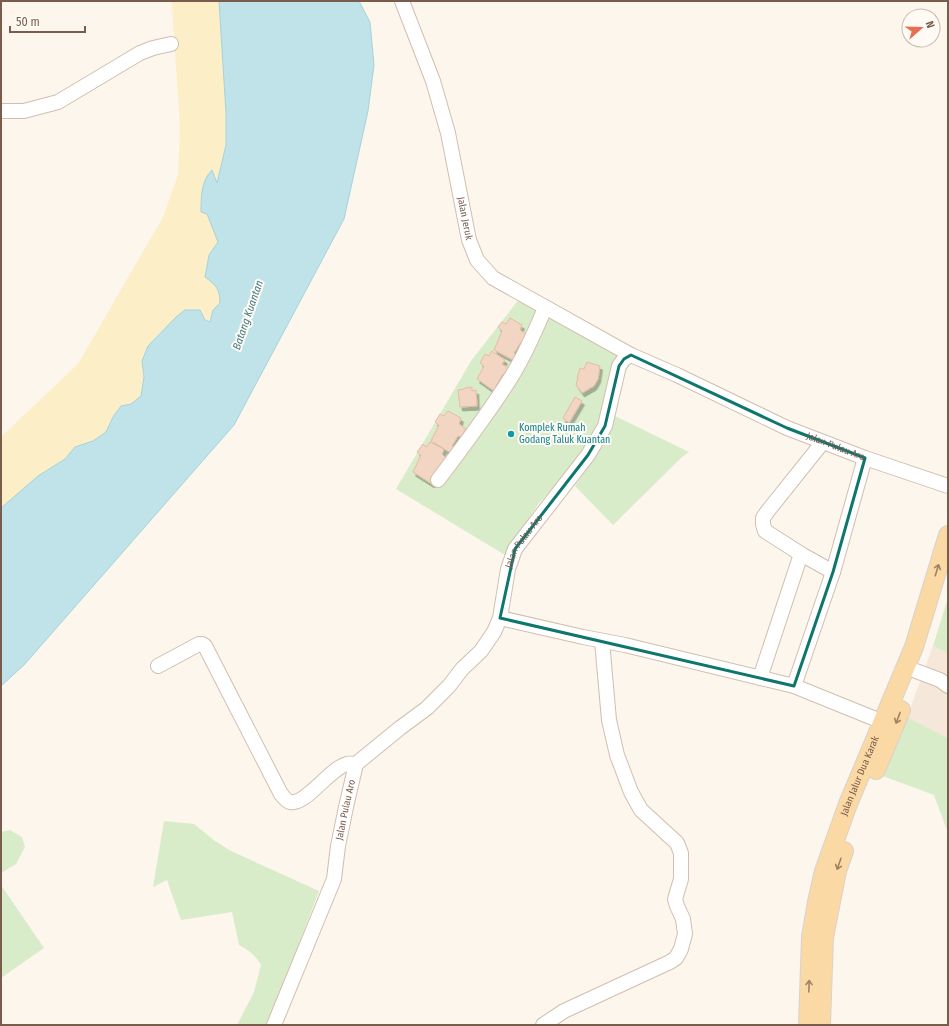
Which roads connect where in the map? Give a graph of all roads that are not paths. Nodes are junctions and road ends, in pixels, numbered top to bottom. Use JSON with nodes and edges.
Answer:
{"nodes":[{"id":1,"x":402,"y":1,"type":"edge"},
{"id":2,"x":171,"y":44,"type":"dead end"},
{"id":3,"x":1,"y":111,"type":"edge"},
{"id":4,"x":546,"y":308,"type":"junction"},
{"id":5,"x":631,"y":355,"type":"junction"},
{"id":6,"x":823,"y":442,"type":"junction"},
{"id":7,"x":865,"y":458,"type":"junction"},
{"id":8,"x":438,"y":480,"type":"dead end"},
{"id":9,"x":948,"y":486,"type":"edge"},
{"id":10,"x":948,"y":535,"type":"edge"},
{"id":11,"x":801,"y":554,"type":"junction"},
{"id":12,"x":833,"y":572,"type":"junction"},
{"id":13,"x":948,"y":575,"type":"edge"},
{"id":14,"x":500,"y":618,"type":"junction"},
{"id":15,"x":602,"y":641,"type":"junction"},
{"id":16,"x":158,"y":666,"type":"dead end"},
{"id":17,"x":916,"y":671,"type":"junction"},
{"id":18,"x":760,"y":678,"type":"junction"},
{"id":19,"x":794,"y":686,"type":"junction"},
{"id":20,"x":948,"y":686,"type":"edge"},
{"id":21,"x":883,"y":722,"type":"junction"},
{"id":22,"x":356,"y":764,"type":"junction"},
{"id":23,"x":274,"y":1025,"type":"edge"},
{"id":24,"x":543,"y":1025,"type":"edge"},
{"id":25,"x":808,"y":1025,"type":"edge"},
{"id":26,"x":821,"y":1025,"type":"edge"}],
"edges":[{"from":1,"to":4,"type":"street","name":"Jalan Jeruk"},
{"from":2,"to":3,"type":"street"},
{"from":4,"to":5,"type":"street","name":"Jalan Jeruk"},
{"from":4,"to":8,"type":"street"},
{"from":5,"to":6,"type":"street","name":"Jalan Pulau Aro"},
{"from":5,"to":14,"type":"street","name":"Jalan Pulau Aro"},
{"from":6,"to":7,"type":"street","name":"Jalan Pulau Aro"},
{"from":6,"to":11,"type":"street"},
{"from":7,"to":9,"type":"street","name":"Jalan Pulau Aro"},
{"from":7,"to":12,"type":"street"},
{"from":21,"to":10,"type":"main road","name":"Jalan Jalur Dua Karak","one_way":true},
{"from":11,"to":12,"type":"street"},
{"from":11,"to":18,"type":"street"},
{"from":12,"to":19,"type":"street"},
{"from":13,"to":17,"type":"main road","name":"Jalan Jalur Dua Karak"},
{"from":14,"to":15,"type":"street"},
{"from":14,"to":22,"type":"street","name":"Jalan Pulau Aro"},
{"from":15,"to":18,"type":"street"},
{"from":15,"to":24,"type":"street"},
{"from":16,"to":22,"type":"street"},
{"from":17,"to":20,"type":"street"},
{"from":17,"to":26,"type":"main road","name":"Jalan Jalur Dua Karak","one_way":true},
{"from":18,"to":19,"type":"street"},
{"from":19,"to":21,"type":"street"},
{"from":25,"to":21,"type":"main road","name":"Jalan Jalur Dua Karak","one_way":true},
{"from":22,"to":23,"type":"street","name":"Jalan Pulau Aro"}]}
